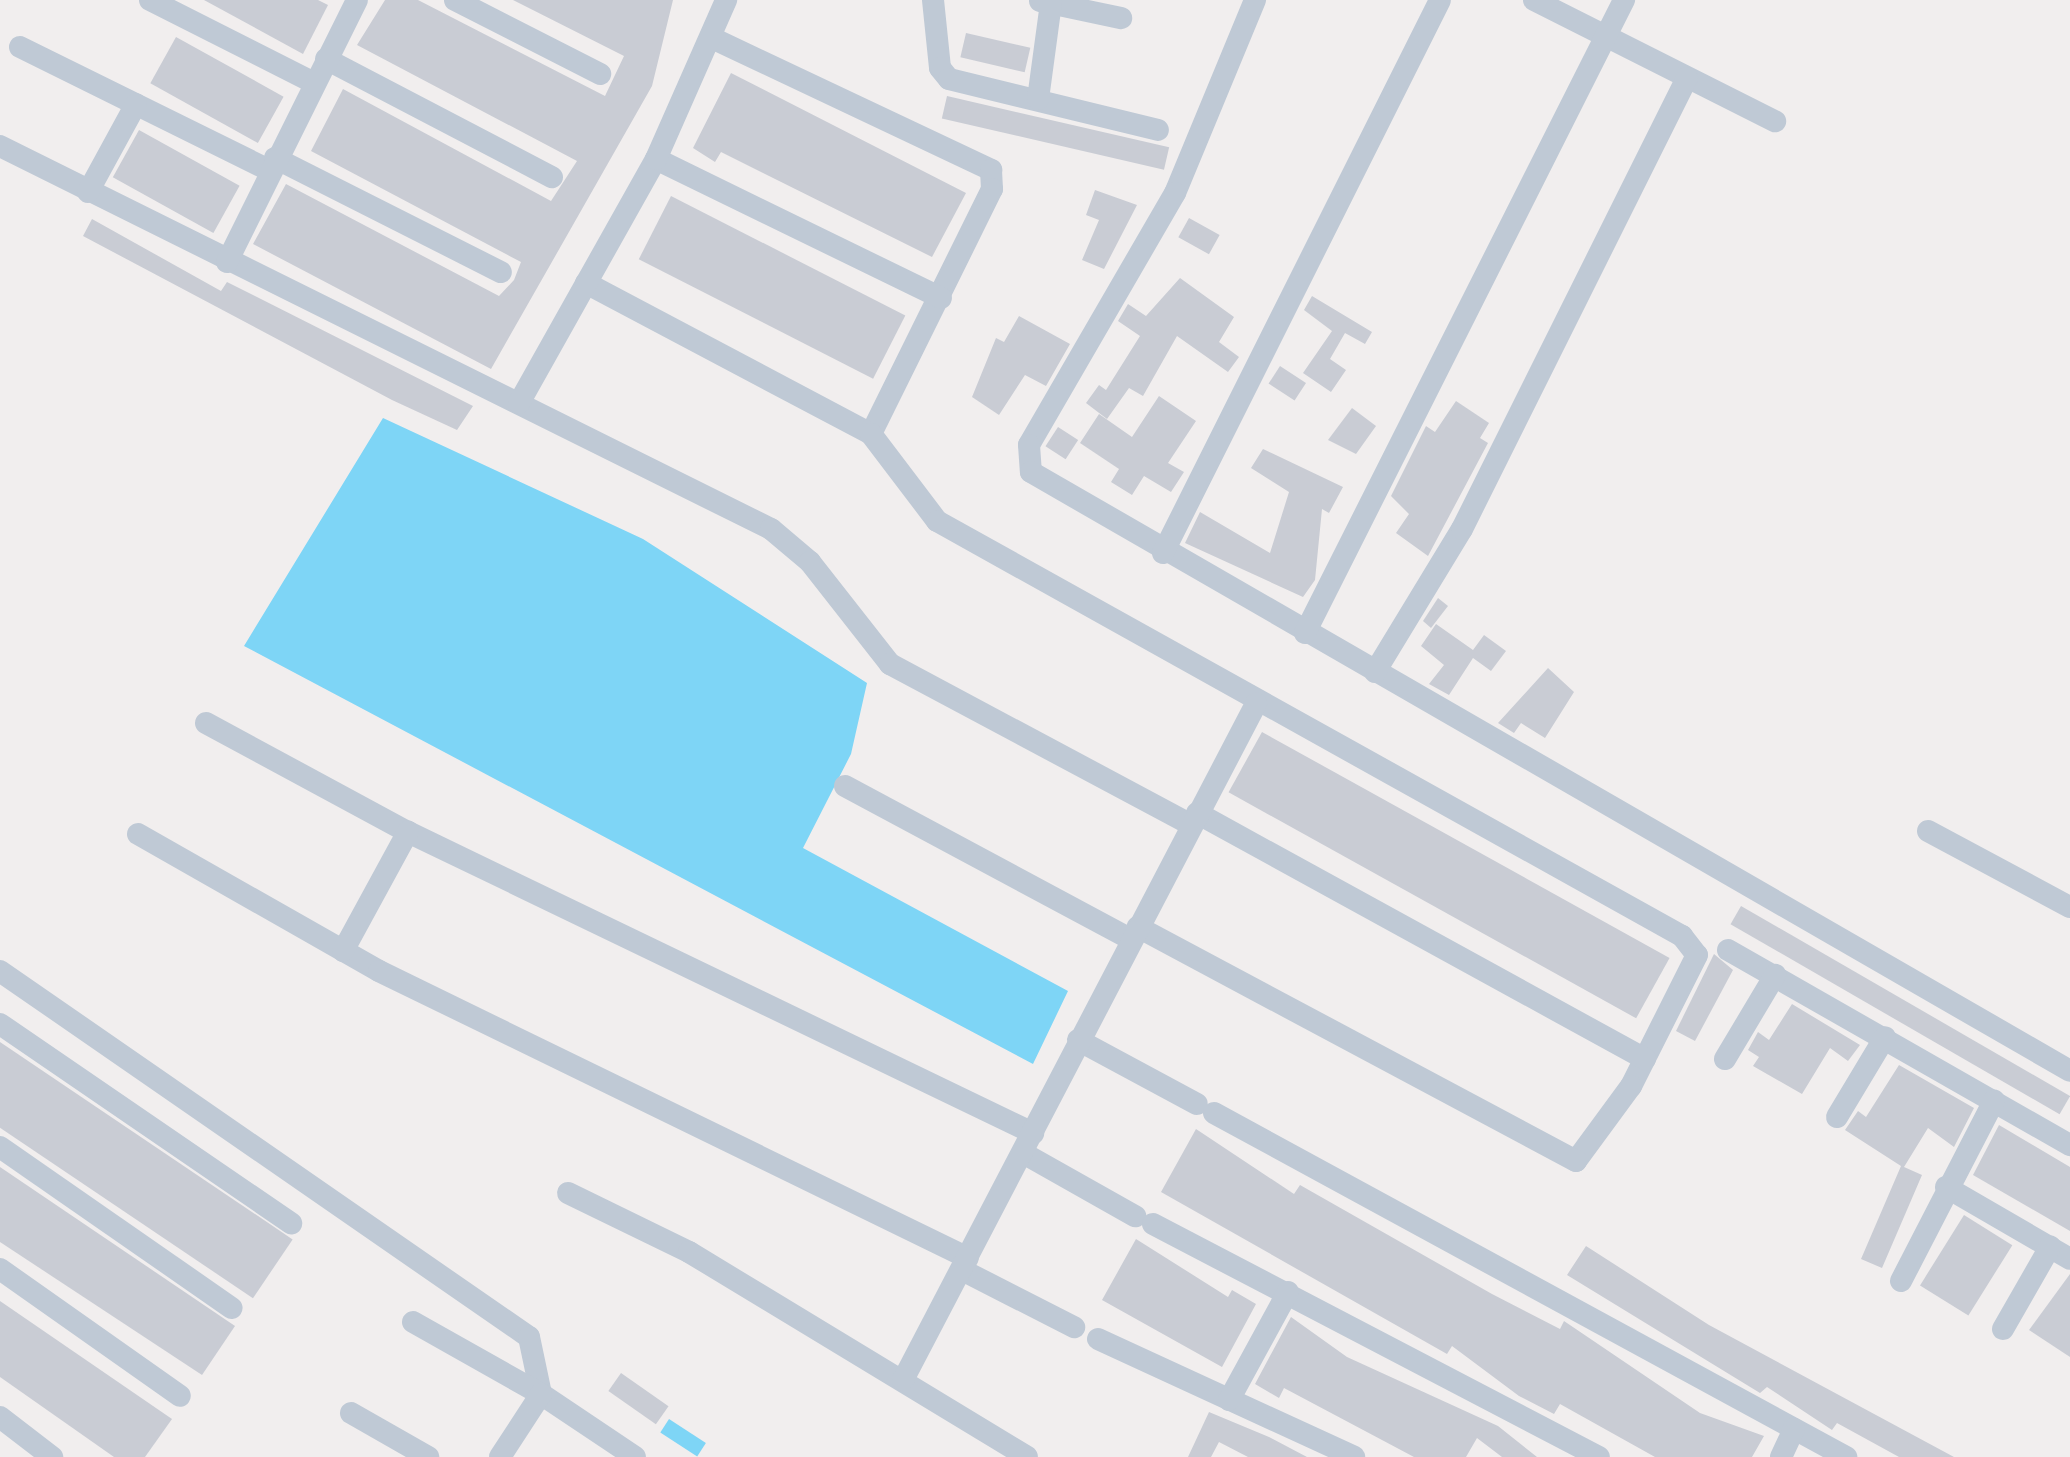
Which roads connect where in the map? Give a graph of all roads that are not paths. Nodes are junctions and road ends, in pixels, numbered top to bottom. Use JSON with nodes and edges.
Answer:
{"nodes":[{"id":1,"x":150,"y":0,"type":"edge"},
{"id":2,"x":357,"y":0,"type":"edge"},
{"id":3,"x":455,"y":0,"type":"edge"},
{"id":4,"x":726,"y":0,"type":"edge"},
{"id":5,"x":933,"y":0,"type":"edge"},
{"id":6,"x":1255,"y":0,"type":"edge"},
{"id":7,"x":1440,"y":0,"type":"edge"},
{"id":8,"x":1534,"y":0,"type":"edge"},
{"id":9,"x":1624,"y":0,"type":"edge"},
{"id":10,"x":1044,"y":2,"type":"edge"},
{"id":11,"x":1121,"y":18,"type":"dead end"},
{"id":12,"x":1605,"y":35,"type":"junction"},
{"id":13,"x":712,"y":38,"type":"junction"},
{"id":14,"x":20,"y":47,"type":"dead end"},
{"id":15,"x":326,"y":59,"type":"junction"},
{"id":16,"x":600,"y":74,"type":"dead end"},
{"id":17,"x":1687,"y":78,"type":"junction"},
{"id":18,"x":314,"y":83,"type":"junction"},
{"id":19,"x":1038,"y":99,"type":"junction"},
{"id":20,"x":136,"y":104,"type":"junction"},
{"id":21,"x":1775,"y":122,"type":"dead end"},
{"id":22,"x":1158,"y":130,"type":"dead end"},
{"id":23,"x":0,"y":146,"type":"edge"},
{"id":24,"x":656,"y":159,"type":"junction"},
{"id":25,"x":272,"y":164,"type":"junction"},
{"id":26,"x":552,"y":177,"type":"dead end"},
{"id":27,"x":88,"y":192,"type":"junction"},
{"id":28,"x":227,"y":262,"type":"junction"},
{"id":29,"x":501,"y":272,"type":"dead end"},
{"id":30,"x":586,"y":283,"type":"junction"},
{"id":31,"x":940,"y":298,"type":"junction"},
{"id":32,"x":519,"y":404,"type":"junction"},
{"id":33,"x":871,"y":434,"type":"junction"},
{"id":34,"x":1163,"y":553,"type":"junction"},
{"id":35,"x":1305,"y":632,"type":"junction"},
{"id":36,"x":1374,"y":672,"type":"junction"},
{"id":37,"x":1256,"y":704,"type":"junction"},
{"id":38,"x":206,"y":723,"type":"dead end"},
{"id":39,"x":845,"y":786,"type":"dead end"},
{"id":40,"x":1194,"y":819,"type":"junction"},
{"id":41,"x":1928,"y":830,"type":"dead end"},
{"id":42,"x":408,"y":832,"type":"junction"},
{"id":43,"x":138,"y":834,"type":"dead end"},
{"id":44,"x":2070,"y":907,"type":"edge"},
{"id":45,"x":1134,"y":933,"type":"junction"},
{"id":46,"x":1728,"y":950,"type":"dead end"},
{"id":47,"x":343,"y":951,"type":"junction"},
{"id":48,"x":0,"y":971,"type":"edge"},
{"id":49,"x":1775,"y":975,"type":"junction"},
{"id":50,"x":0,"y":1024,"type":"edge"},
{"id":51,"x":1885,"y":1036,"type":"junction"},
{"id":52,"x":1078,"y":1040,"type":"junction"},
{"id":53,"x":1645,"y":1059,"type":"junction"},
{"id":54,"x":1725,"y":1059,"type":"dead end"},
{"id":55,"x":2070,"y":1072,"type":"edge"},
{"id":56,"x":1994,"y":1101,"type":"junction"},
{"id":57,"x":1837,"y":1117,"type":"dead end"},
{"id":58,"x":1028,"y":1143,"type":"junction"},
{"id":59,"x":2070,"y":1145,"type":"edge"},
{"id":60,"x":0,"y":1147,"type":"edge"},
{"id":61,"x":1946,"y":1188,"type":"junction"},
{"id":62,"x":568,"y":1193,"type":"dead end"},
{"id":63,"x":291,"y":1223,"type":"dead end"},
{"id":64,"x":2060,"y":1253,"type":"edge"},
{"id":65,"x":965,"y":1264,"type":"junction"},
{"id":66,"x":0,"y":1269,"type":"edge"},
{"id":67,"x":1901,"y":1281,"type":"dead end"},
{"id":68,"x":1288,"y":1292,"type":"junction"},
{"id":69,"x":232,"y":1308,"type":"dead end"},
{"id":70,"x":414,"y":1322,"type":"dead end"},
{"id":71,"x":1074,"y":1327,"type":"dead end"},
{"id":72,"x":2002,"y":1329,"type":"dead end"},
{"id":73,"x":1098,"y":1339,"type":"dead end"},
{"id":74,"x":903,"y":1380,"type":"junction"},
{"id":75,"x":542,"y":1394,"type":"junction"},
{"id":76,"x":180,"y":1396,"type":"dead end"},
{"id":77,"x":1229,"y":1400,"type":"junction"},
{"id":78,"x":351,"y":1413,"type":"dead end"},
{"id":79,"x":0,"y":1417,"type":"edge"},
{"id":80,"x":1794,"y":1429,"type":"junction"},
{"id":81,"x":52,"y":1457,"type":"edge"},
{"id":82,"x":428,"y":1457,"type":"edge"},
{"id":83,"x":500,"y":1457,"type":"edge"},
{"id":84,"x":635,"y":1457,"type":"edge"},
{"id":85,"x":1027,"y":1457,"type":"edge"},
{"id":86,"x":1354,"y":1457,"type":"edge"},
{"id":87,"x":1599,"y":1457,"type":"edge"},
{"id":88,"x":1780,"y":1457,"type":"edge"},
{"id":89,"x":1846,"y":1457,"type":"edge"}],
"edges":[{"from":1,"to":18,"type":"street"},
{"from":2,"to":15,"type":"street"},
{"from":3,"to":16,"type":"street"},
{"from":4,"to":13,"type":"street"},
{"from":5,"to":19,"type":"street"},
{"from":6,"to":34,"type":"street"},
{"from":7,"to":34,"type":"street"},
{"from":8,"to":12,"type":"street"},
{"from":9,"to":12,"type":"street"},
{"from":10,"to":11,"type":"street"},
{"from":10,"to":19,"type":"street"},
{"from":12,"to":17,"type":"street"},
{"from":12,"to":35,"type":"street"},
{"from":13,"to":24,"type":"street"},
{"from":13,"to":31,"type":"street"},
{"from":14,"to":20,"type":"street"},
{"from":15,"to":18,"type":"street"},
{"from":15,"to":26,"type":"street"},
{"from":17,"to":21,"type":"street"},
{"from":17,"to":36,"type":"street"},
{"from":18,"to":25,"type":"street"},
{"from":19,"to":22,"type":"street"},
{"from":20,"to":25,"type":"street"},
{"from":20,"to":27,"type":"street"},
{"from":23,"to":27,"type":"street"},
{"from":24,"to":30,"type":"street"},
{"from":24,"to":31,"type":"street"},
{"from":25,"to":28,"type":"street"},
{"from":25,"to":29,"type":"street"},
{"from":27,"to":28,"type":"street"},
{"from":28,"to":32,"type":"street"},
{"from":30,"to":32,"type":"street"},
{"from":30,"to":33,"type":"street"},
{"from":31,"to":33,"type":"street"},
{"from":32,"to":40,"type":"street"},
{"from":33,"to":37,"type":"street"},
{"from":34,"to":35,"type":"street"},
{"from":35,"to":36,"type":"street"},
{"from":36,"to":55,"type":"street"},
{"from":37,"to":40,"type":"street"},
{"from":37,"to":53,"type":"street"},
{"from":38,"to":42,"type":"street"},
{"from":39,"to":45,"type":"street"},
{"from":40,"to":45,"type":"street"},
{"from":40,"to":53,"type":"street"},
{"from":41,"to":44,"type":"street"},
{"from":42,"to":47,"type":"street"},
{"from":42,"to":58,"type":"street"},
{"from":43,"to":47,"type":"street"},
{"from":45,"to":52,"type":"street"},
{"from":45,"to":53,"type":"street"},
{"from":46,"to":49,"type":"street"},
{"from":47,"to":65,"type":"street"},
{"from":48,"to":75,"type":"street"},
{"from":49,"to":51,"type":"street"},
{"from":49,"to":54,"type":"street"},
{"from":50,"to":63,"type":"street"},
{"from":51,"to":56,"type":"street"},
{"from":51,"to":57,"type":"street"},
{"from":52,"to":58,"type":"street"},
{"from":52,"to":80,"type":"street"},
{"from":56,"to":59,"type":"street"},
{"from":56,"to":61,"type":"street"},
{"from":58,"to":65,"type":"street"},
{"from":58,"to":68,"type":"street"},
{"from":60,"to":69,"type":"street"},
{"from":61,"to":64,"type":"street"},
{"from":61,"to":67,"type":"street"},
{"from":62,"to":74,"type":"street"},
{"from":64,"to":72,"type":"street"},
{"from":65,"to":71,"type":"street"},
{"from":65,"to":74,"type":"street"},
{"from":66,"to":76,"type":"street"},
{"from":68,"to":77,"type":"street"},
{"from":68,"to":87,"type":"street"},
{"from":70,"to":75,"type":"street"},
{"from":73,"to":77,"type":"street"},
{"from":74,"to":85,"type":"street"},
{"from":75,"to":83,"type":"street"},
{"from":75,"to":84,"type":"street"},
{"from":77,"to":86,"type":"street"},
{"from":78,"to":82,"type":"street"},
{"from":79,"to":81,"type":"street"},
{"from":80,"to":88,"type":"street"},
{"from":80,"to":89,"type":"street"}]}
